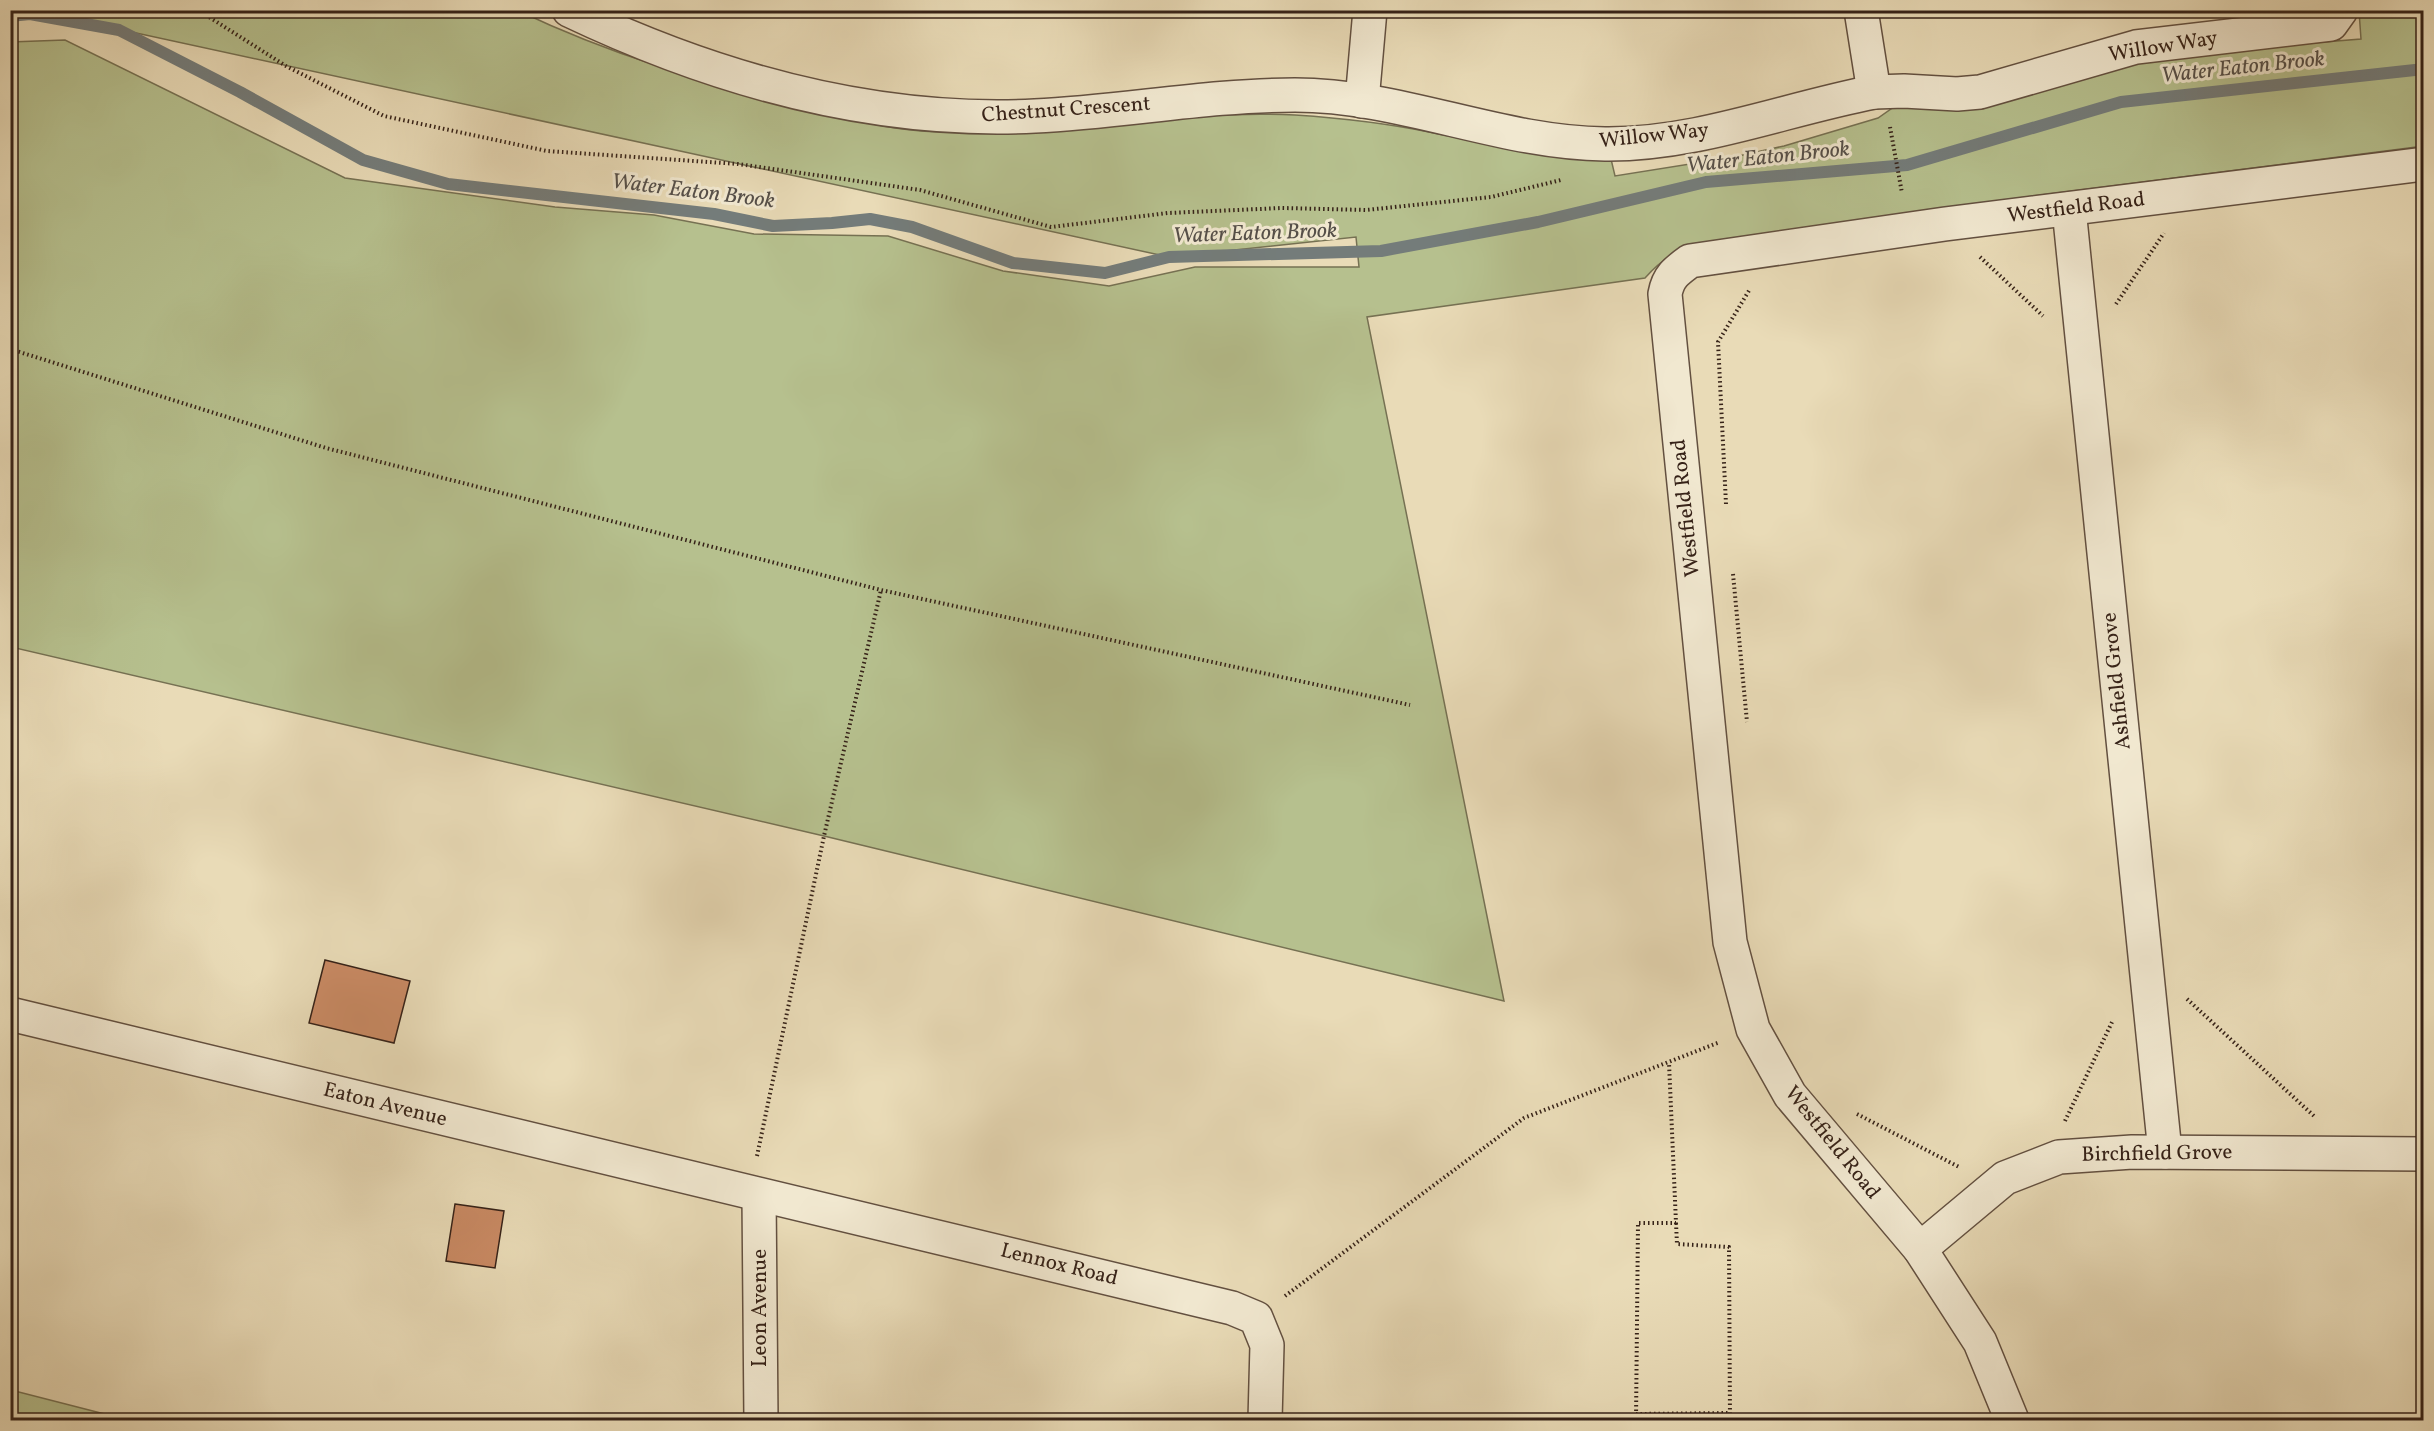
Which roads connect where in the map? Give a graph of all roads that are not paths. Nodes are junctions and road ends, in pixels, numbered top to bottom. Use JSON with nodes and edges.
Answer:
{"nodes":[{"id":1,"x":569,"y":10,"type":"edge"},
{"id":2,"x":1370,"y":10,"type":"edge"},
{"id":3,"x":1862,"y":10,"type":"edge"},
{"id":4,"x":2341,"y":10,"type":"edge"},
{"id":5,"x":1362,"y":101,"type":"junction"},
{"id":6,"x":1882,"y":106,"type":"junction"},
{"id":7,"x":2424,"y":164,"type":"edge"},
{"id":8,"x":2068,"y":209,"type":"junction"},
{"id":9,"x":10,"y":1014,"type":"edge"},
{"id":10,"x":2165,"y":1152,"type":"junction"},
{"id":11,"x":2424,"y":1154,"type":"edge"},
{"id":12,"x":759,"y":1196,"type":"junction"},
{"id":13,"x":1920,"y":1250,"type":"junction"},
{"id":14,"x":761,"y":1420,"type":"edge"},
{"id":15,"x":1265,"y":1420,"type":"edge"},
{"id":16,"x":2012,"y":1420,"type":"edge"}],
"edges":[{"from":1,"to":5,"type":"street","name":"Chestnut Crescent"},
{"from":2,"to":5,"type":"street"},
{"from":3,"to":6,"type":"street"},
{"from":4,"to":6,"type":"street","name":"Willow Way"},
{"from":5,"to":6,"type":"street","name":"Willow Way"},
{"from":7,"to":8,"type":"street","name":"Westfield Road"},
{"from":8,"to":10,"type":"street","name":"Ashfield Grove"},
{"from":8,"to":13,"type":"street","name":"Westfield Road"},
{"from":9,"to":12,"type":"street","name":"Eaton Avenue"},
{"from":10,"to":11,"type":"street","name":"Birchfield Grove"},
{"from":10,"to":13,"type":"street","name":"Birchfield Grove"},
{"from":12,"to":14,"type":"street","name":"Leon Avenue"},
{"from":12,"to":15,"type":"street","name":"Lennox Road"},
{"from":13,"to":16,"type":"street","name":"Westfield Road"}]}
